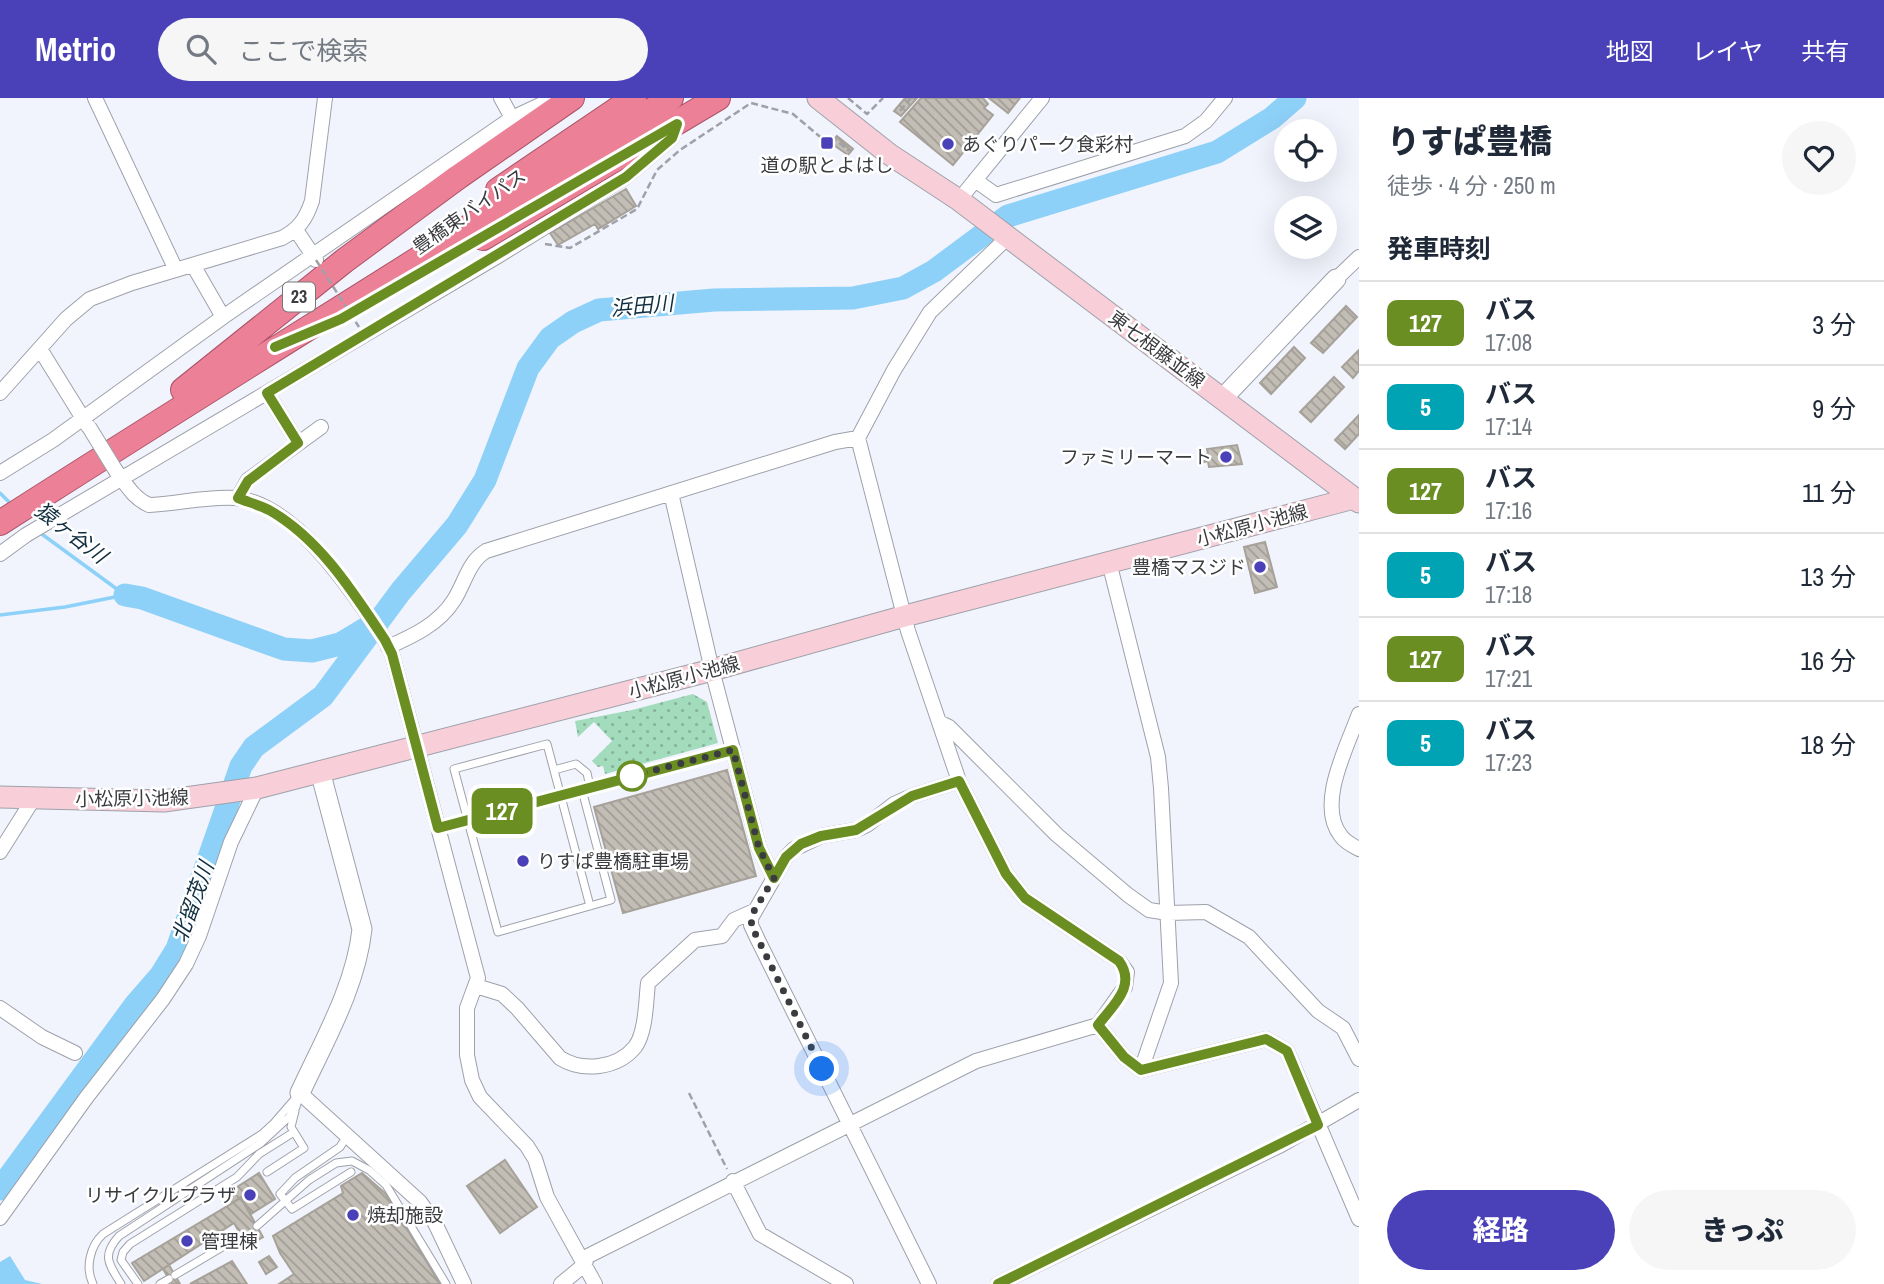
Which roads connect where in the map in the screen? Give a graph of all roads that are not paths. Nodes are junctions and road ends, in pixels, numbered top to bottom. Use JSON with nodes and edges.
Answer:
{"nodes":[{"id":1,"x":95,"y":98,"type":"edge"},
{"id":2,"x":325,"y":98,"type":"edge"},
{"id":3,"x":501,"y":98,"type":"edge"},
{"id":4,"x":555,"y":98,"type":"edge"},
{"id":5,"x":572,"y":98,"type":"edge"},
{"id":6,"x":634,"y":98,"type":"edge"},
{"id":7,"x":671,"y":98,"type":"edge"},
{"id":8,"x":718,"y":98,"type":"edge"},
{"id":9,"x":818,"y":98,"type":"edge"},
{"id":10,"x":836,"y":98,"type":"edge"},
{"id":11,"x":1042,"y":98,"type":"edge"},
{"id":12,"x":1225,"y":98,"type":"edge"},
{"id":13,"x":512,"y":118,"type":"junction"},
{"id":14,"x":677,"y":124,"type":"junction"},
{"id":15,"x":975,"y":180,"type":"junction"},
{"id":16,"x":959,"y":200,"type":"junction"},
{"id":17,"x":296,"y":230,"type":"junction"},
{"id":18,"x":1009,"y":237,"type":"junction"},
{"id":19,"x":314,"y":257,"type":"junction"},
{"id":20,"x":1359,"y":257,"type":"edge"},
{"id":21,"x":193,"y":265,"type":"junction"},
{"id":22,"x":176,"y":270,"type":"junction"},
{"id":23,"x":1336,"y":279,"type":"joint"},
{"id":24,"x":223,"y":317,"type":"junction"},
{"id":25,"x":307,"y":327,"type":"junction"},
{"id":26,"x":275,"y":347,"type":"junction"},
{"id":27,"x":40,"y":349,"type":"junction"},
{"id":28,"x":3,"y":383,"type":"edge"},
{"id":29,"x":267,"y":393,"type":"junction"},
{"id":30,"x":1223,"y":398,"type":"junction"},
{"id":31,"x":86,"y":423,"type":"junction"},
{"id":32,"x":321,"y":427,"type":"dead end"},
{"id":33,"x":858,"y":438,"type":"junction"},
{"id":34,"x":298,"y":443,"type":"junction"},
{"id":35,"x":0,"y":473,"type":"edge"},
{"id":36,"x":119,"y":475,"type":"junction"},
{"id":37,"x":671,"y":493,"type":"junction"},
{"id":38,"x":238,"y":498,"type":"junction"},
{"id":39,"x":1357,"y":499,"type":"edge"},
{"id":40,"x":31,"y":502,"type":"junction"},
{"id":41,"x":2,"y":521,"type":"edge"},
{"id":42,"x":0,"y":554,"type":"edge"},
{"id":43,"x":1109,"y":562,"type":"junction"},
{"id":44,"x":905,"y":616,"type":"junction"},
{"id":45,"x":387,"y":644,"type":"junction"},
{"id":46,"x":712,"y":670,"type":"junction"},
{"id":47,"x":1359,"y":714,"type":"edge"},
{"id":48,"x":939,"y":722,"type":"junction"},
{"id":49,"x":416,"y":746,"type":"junction"},
{"id":50,"x":733,"y":750,"type":"junction"},
{"id":51,"x":554,"y":769,"type":"junction"},
{"id":52,"x":320,"y":771,"type":"junction"},
{"id":53,"x":959,"y":781,"type":"junction"},
{"id":54,"x":586,"y":788,"type":"junction"},
{"id":55,"x":253,"y":789,"type":"junction"},
{"id":56,"x":561,"y":795,"type":"junction"},
{"id":57,"x":0,"y":797,"type":"edge"},
{"id":58,"x":34,"y":798,"type":"junction"},
{"id":59,"x":468,"y":820,"type":"junction"},
{"id":60,"x":438,"y":828,"type":"junction"},
{"id":61,"x":1359,"y":849,"type":"edge"},
{"id":62,"x":0,"y":852,"type":"edge"},
{"id":63,"x":774,"y":878,"type":"junction"},
{"id":64,"x":590,"y":906,"type":"junction"},
{"id":65,"x":754,"y":911,"type":"junction"},
{"id":66,"x":1168,"y":913,"type":"junction"},
{"id":67,"x":476,"y":986,"type":"junction"},
{"id":68,"x":0,"y":1009,"type":"edge"},
{"id":69,"x":1098,"y":1025,"type":"junction"},
{"id":70,"x":75,"y":1053,"type":"dead end"},
{"id":71,"x":1359,"y":1059,"type":"edge"},
{"id":72,"x":1141,"y":1070,"type":"junction"},
{"id":73,"x":298,"y":1100,"type":"junction"},
{"id":74,"x":1359,"y":1100,"type":"edge"},
{"id":75,"x":850,"y":1124,"type":"junction"},
{"id":76,"x":1318,"y":1125,"type":"junction"},
{"id":77,"x":294,"y":1132,"type":"junction"},
{"id":78,"x":347,"y":1136,"type":"junction"},
{"id":79,"x":267,"y":1172,"type":"dead end"},
{"id":80,"x":351,"y":1172,"type":"dead end"},
{"id":81,"x":733,"y":1181,"type":"junction"},
{"id":82,"x":286,"y":1201,"type":"junction"},
{"id":83,"x":0,"y":1218,"type":"edge"},
{"id":84,"x":1359,"y":1219,"type":"edge"},
{"id":85,"x":257,"y":1226,"type":"dead end"},
{"id":86,"x":241,"y":1236,"type":"dead end"},
{"id":87,"x":584,"y":1265,"type":"junction"},
{"id":88,"x":93,"y":1284,"type":"edge"},
{"id":89,"x":121,"y":1284,"type":"edge"},
{"id":90,"x":138,"y":1284,"type":"edge"},
{"id":91,"x":160,"y":1284,"type":"edge"},
{"id":92,"x":446,"y":1284,"type":"edge"},
{"id":93,"x":464,"y":1284,"type":"edge"},
{"id":94,"x":561,"y":1284,"type":"edge"},
{"id":95,"x":595,"y":1284,"type":"edge"},
{"id":96,"x":846,"y":1284,"type":"edge"},
{"id":97,"x":929,"y":1284,"type":"edge"},
{"id":98,"x":998,"y":1284,"type":"edge"}],
"edges":[{"from":1,"to":22,"type":"street"},
{"from":2,"to":17,"type":"street"},
{"from":3,"to":13,"type":"street"},
{"from":4,"to":13,"type":"street"},
{"from":5,"to":40,"type":"highway","number":"23"},
{"from":6,"to":25,"type":"highway","name":"豊橋東バイパス","number":"23"},
{"from":7,"to":25,"type":"highway","name":"豊橋東バイパス","number":"23"},
{"from":8,"to":14,"type":"highway","number":"23"},
{"from":9,"to":16,"type":"main road","name":"東七根藤並線"},
{"from":10,"to":16,"type":"main road","name":"東七根藤並線"},
{"from":11,"to":15,"type":"street"},
{"from":12,"to":15,"type":"street"},
{"from":13,"to":19,"type":"street"},
{"from":14,"to":26,"type":"highway","number":"23"},
{"from":14,"to":29,"type":"street"},
{"from":15,"to":16,"type":"street"},
{"from":16,"to":18,"type":"main road","name":"東七根藤並線"},
{"from":17,"to":19,"type":"street"},
{"from":17,"to":21,"type":"street"},
{"from":18,"to":30,"type":"main road","name":"東七根藤並線"},
{"from":18,"to":33,"type":"street"},
{"from":19,"to":24,"type":"street"},
{"from":20,"to":23,"type":"street"},
{"from":21,"to":22,"type":"street"},
{"from":21,"to":24,"type":"street"},
{"from":22,"to":27,"type":"street"},
{"from":23,"to":30,"type":"street"},
{"from":24,"to":31,"type":"street"},
{"from":25,"to":26,"type":"highway","name":"豊橋東バイパス","number":"23"},
{"from":26,"to":40,"type":"highway","name":"豊橋東バイパス","number":"23"},
{"from":27,"to":28,"type":"street"},
{"from":27,"to":31,"type":"street"},
{"from":29,"to":34,"type":"street"},
{"from":29,"to":36,"type":"street"},
{"from":30,"to":39,"type":"main road","name":"東七根藤並線"},
{"from":31,"to":35,"type":"street"},
{"from":31,"to":36,"type":"street","bridge":true},
{"from":32,"to":34,"type":"street"},
{"from":33,"to":37,"type":"street"},
{"from":33,"to":44,"type":"street"},
{"from":34,"to":38,"type":"street"},
{"from":36,"to":38,"type":"street"},
{"from":36,"to":42,"type":"street"},
{"from":37,"to":45,"type":"street"},
{"from":37,"to":46,"type":"street"},
{"from":38,"to":45,"type":"street"},
{"from":39,"to":43,"type":"main road","name":"小松原小池線"},
{"from":40,"to":41,"type":"highway","name":"豊橋東バイパス","number":"23"},
{"from":43,"to":44,"type":"main road","name":"小松原小池線"},
{"from":43,"to":66,"type":"street"},
{"from":44,"to":46,"type":"main road","name":"小松原小池線"},
{"from":44,"to":48,"type":"street"},
{"from":45,"to":49,"type":"street"},
{"from":46,"to":49,"type":"main road","name":"小松原小池線"},
{"from":46,"to":50,"type":"street"},
{"from":47,"to":61,"type":"street"},
{"from":48,"to":53,"type":"street"},
{"from":48,"to":66,"type":"street"},
{"from":49,"to":52,"type":"main road","name":"小松原小池線"},
{"from":49,"to":60,"type":"street"},
{"from":50,"to":54,"type":"lane"},
{"from":50,"to":63,"type":"street"},
{"from":51,"to":54,"type":"lane"},
{"from":51,"to":56,"type":"lane"},
{"from":51,"to":59,"type":"lane"},
{"from":52,"to":55,"type":"main road","name":"小松原小池線"},
{"from":52,"to":73,"type":"street"},
{"from":53,"to":63,"type":"street"},
{"from":53,"to":69,"type":"street"},
{"from":54,"to":56,"type":"lane"},
{"from":54,"to":64,"type":"lane"},
{"from":55,"to":58,"type":"main road","name":"小松原小池線"},
{"from":55,"to":83,"type":"street"},
{"from":56,"to":59,"type":"lane"},
{"from":56,"to":64,"type":"lane"},
{"from":57,"to":58,"type":"main road","name":"小松原小池線"},
{"from":58,"to":62,"type":"street"},
{"from":59,"to":60,"type":"lane"},
{"from":59,"to":64,"type":"lane"},
{"from":60,"to":67,"type":"street"},
{"from":63,"to":65,"type":"street"},
{"from":65,"to":67,"type":"street"},
{"from":65,"to":75,"type":"street"},
{"from":66,"to":71,"type":"street"},
{"from":66,"to":72,"type":"street"},
{"from":67,"to":87,"type":"street"},
{"from":68,"to":70,"type":"street"},
{"from":69,"to":72,"type":"street"},
{"from":69,"to":75,"type":"street"},
{"from":72,"to":76,"type":"street"},
{"from":73,"to":77,"type":"lane"},
{"from":73,"to":78,"type":"street"},
{"from":73,"to":88,"type":"lane"},
{"from":73,"to":89,"type":"lane"},
{"from":74,"to":76,"type":"street"},
{"from":75,"to":81,"type":"street"},
{"from":75,"to":97,"type":"street"},
{"from":76,"to":84,"type":"street"},
{"from":76,"to":98,"type":"street"},
{"from":77,"to":79,"type":"lane"},
{"from":77,"to":90,"type":"lane"},
{"from":78,"to":82,"type":"lane"},
{"from":78,"to":93,"type":"street"},
{"from":80,"to":82,"type":"lane"},
{"from":81,"to":87,"type":"street"},
{"from":81,"to":96,"type":"street"},
{"from":82,"to":85,"type":"lane"},
{"from":82,"to":92,"type":"lane"},
{"from":86,"to":91,"type":"lane"},
{"from":87,"to":94,"type":"street"},
{"from":87,"to":95,"type":"street"}]}
